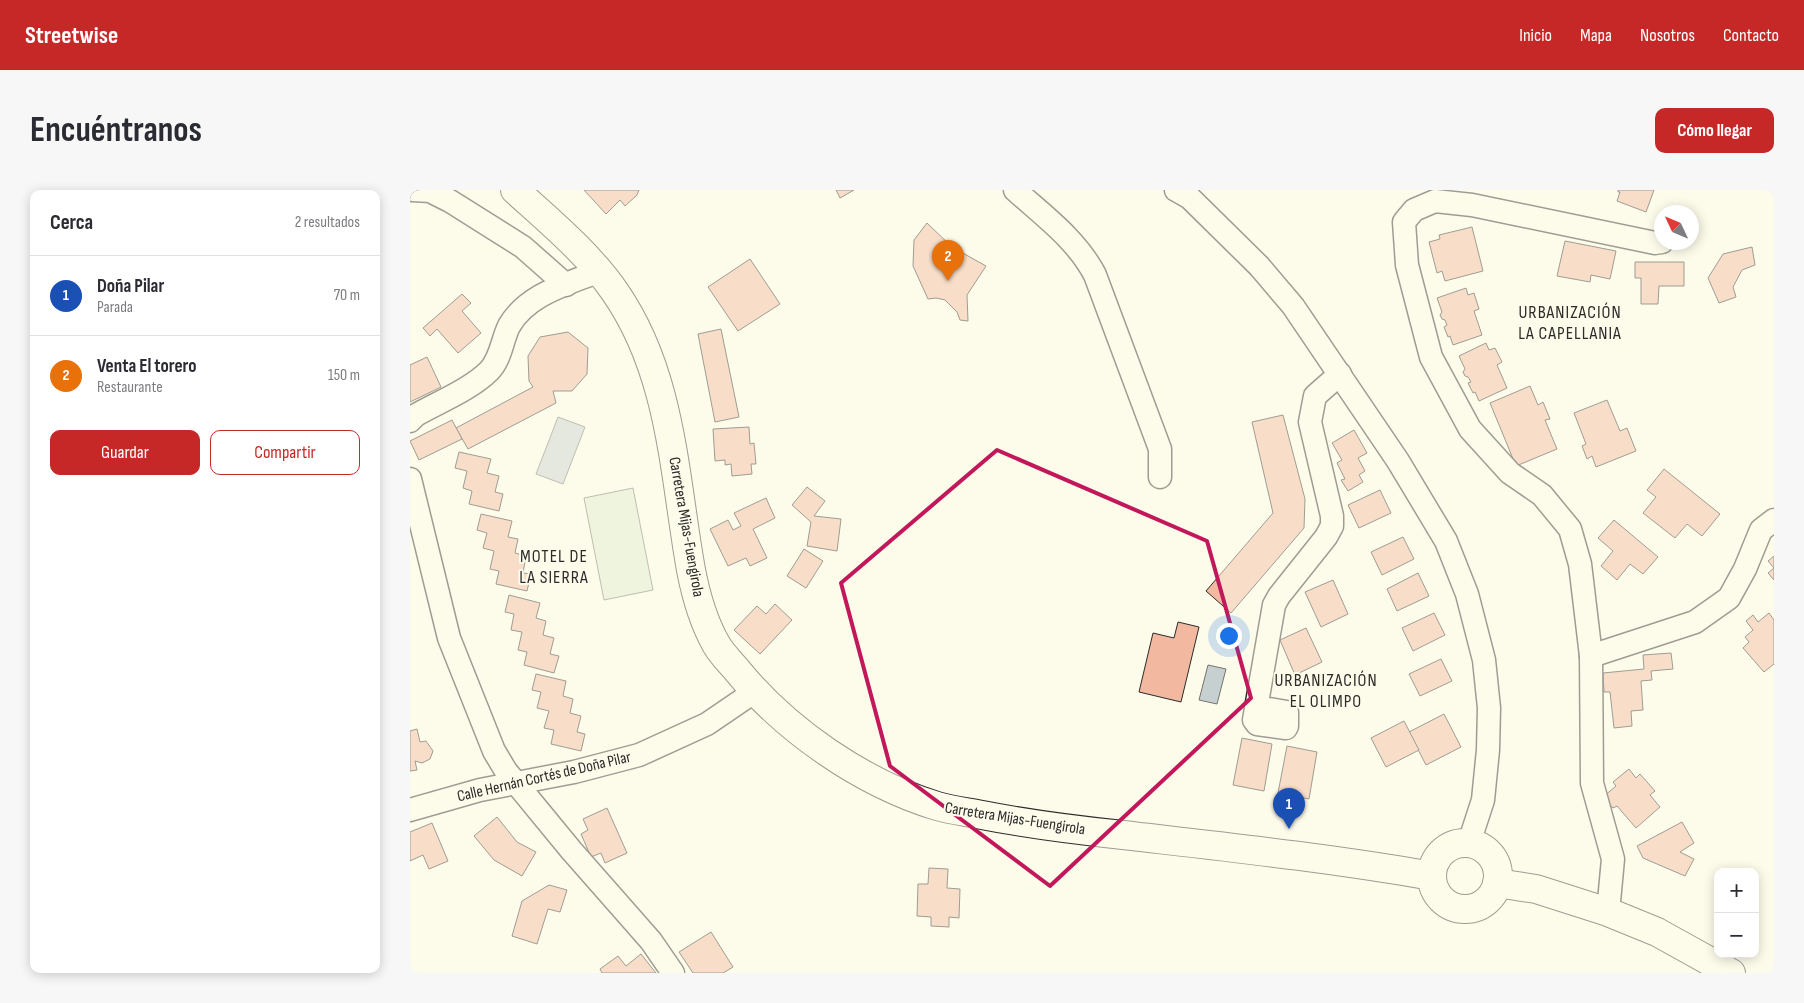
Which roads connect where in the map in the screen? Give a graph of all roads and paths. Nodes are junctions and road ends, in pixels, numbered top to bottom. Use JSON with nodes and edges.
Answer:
{"nodes":[{"id":1,"x":413,"y":190,"type":"edge"},
{"id":2,"x":515,"y":190,"type":"edge"},
{"id":3,"x":1015,"y":190,"type":"edge"},
{"id":4,"x":1176,"y":190,"type":"edge"},
{"id":5,"x":1654,"y":243,"type":"edge"},
{"id":6,"x":599,"y":271,"type":"junction"},
{"id":7,"x":566,"y":285,"type":"junction"},
{"id":8,"x":1340,"y":374,"type":"junction"},
{"id":9,"x":410,"y":421,"type":"edge"},
{"id":10,"x":1160,"y":477,"type":"dead end"},
{"id":11,"x":410,"y":478,"type":"edge"},
{"id":12,"x":1774,"y":520,"type":"edge"},
{"id":13,"x":1591,"y":656,"type":"junction"},
{"id":14,"x":754,"y":692,"type":"junction"},
{"id":15,"x":1256,"y":707,"type":"dead end"},
{"id":16,"x":516,"y":784,"type":"junction"},
{"id":17,"x":410,"y":810,"type":"edge"},
{"id":18,"x":1469,"y":843,"type":"junction"},
{"id":19,"x":1432,"y":876,"type":"junction"},
{"id":20,"x":1497,"y":883,"type":"junction"},
{"id":21,"x":1608,"y":912,"type":"junction"},
{"id":22,"x":672,"y":973,"type":"edge"},
{"id":23,"x":1731,"y":973,"type":"edge"}],
"edges":[{"from":1,"to":7,"type":"street"},
{"from":2,"to":6,"type":"main road","name":"Carretera Mijas-Fuengirola"},
{"from":3,"to":10,"type":"street"},
{"from":4,"to":8,"type":"street"},
{"from":5,"to":13,"type":"street"},
{"from":6,"to":7,"type":"street"},
{"from":6,"to":14,"type":"main road","name":"Carretera Mijas-Fuengirola"},
{"from":7,"to":9,"type":"street"},
{"from":8,"to":15,"type":"street"},
{"from":8,"to":18,"type":"street"},
{"from":11,"to":16,"type":"street"},
{"from":12,"to":13,"type":"street"},
{"from":13,"to":21,"type":"street"},
{"from":14,"to":16,"type":"street","name":"Calle Hernán Cortés de Doña Pilar"},
{"from":14,"to":19,"type":"main road","name":"Carretera Mijas-Fuengirola"},
{"from":16,"to":17,"type":"street","name":"Calle Hernán Cortés de Doña Pilar"},
{"from":16,"to":22,"type":"street"},
{"from":18,"to":19,"type":"main road"},
{"from":18,"to":20,"type":"main road"},
{"from":19,"to":20,"type":"main road"},
{"from":20,"to":21,"type":"main road"},
{"from":21,"to":23,"type":"main road"}]}
